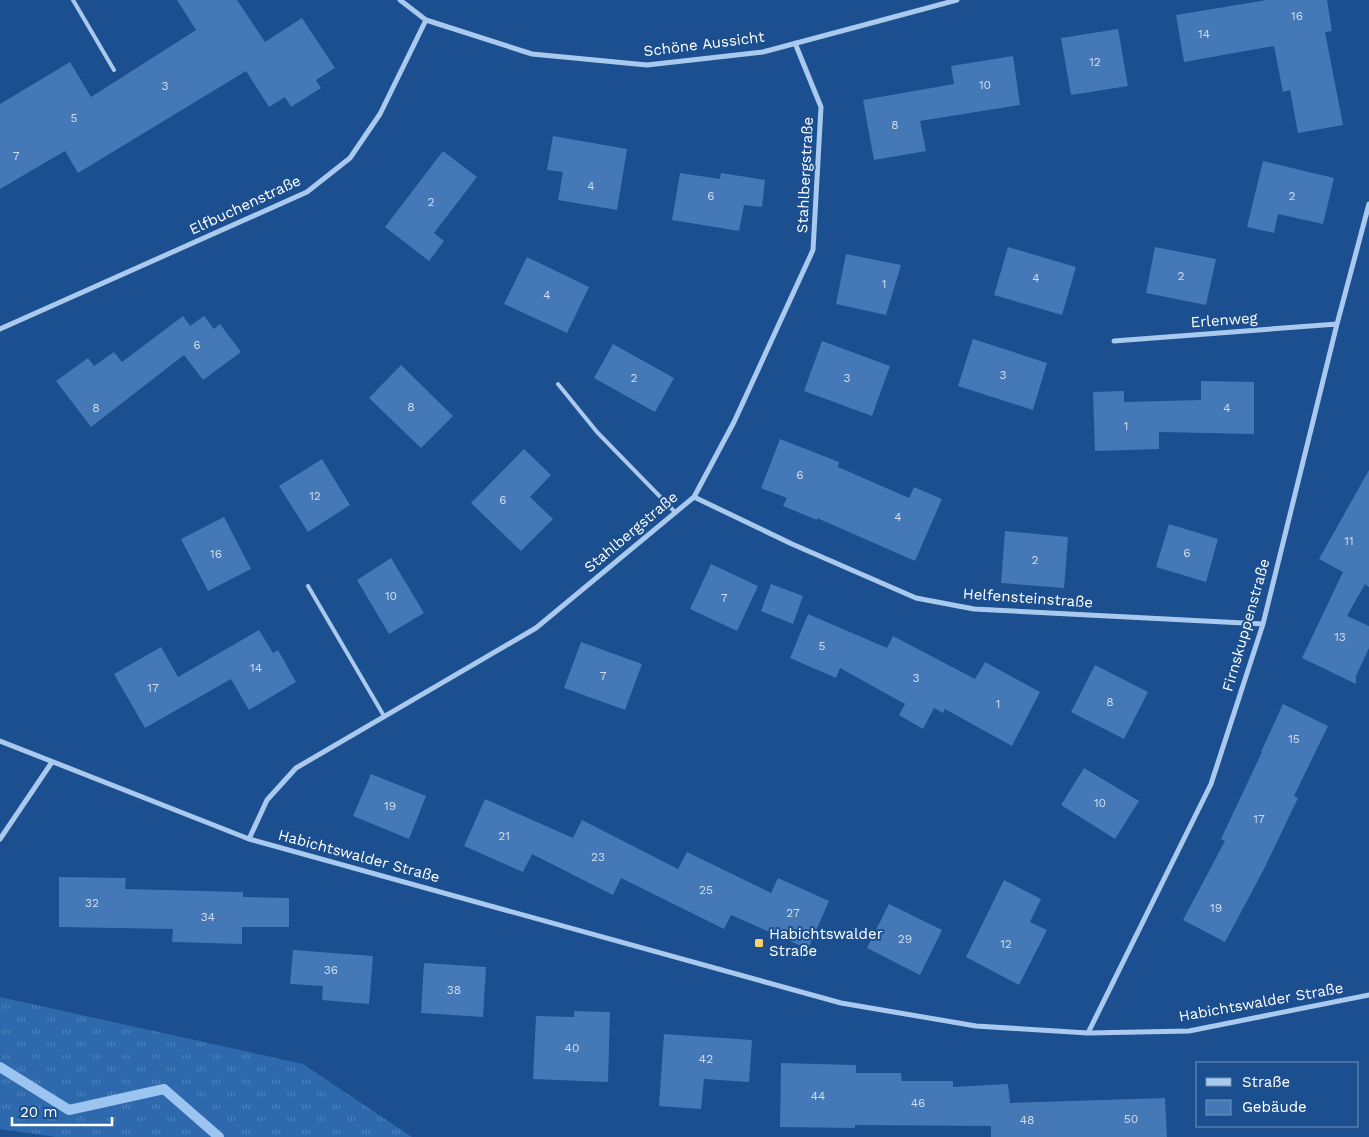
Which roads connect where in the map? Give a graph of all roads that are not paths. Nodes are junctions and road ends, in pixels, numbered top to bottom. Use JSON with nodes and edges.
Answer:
{"nodes":[{"id":1,"x":72,"y":0,"type":"edge"},
{"id":2,"x":400,"y":0,"type":"edge"},
{"id":3,"x":957,"y":0,"type":"edge"},
{"id":4,"x":426,"y":20,"type":"junction"},
{"id":5,"x":795,"y":43,"type":"junction"},
{"id":6,"x":114,"y":70,"type":"dead end"},
{"id":7,"x":1369,"y":204,"type":"edge"},
{"id":8,"x":1337,"y":324,"type":"junction"},
{"id":9,"x":0,"y":329,"type":"edge"},
{"id":10,"x":1114,"y":341,"type":"dead end"},
{"id":11,"x":558,"y":384,"type":"dead end"},
{"id":12,"x":694,"y":497,"type":"junction"},
{"id":13,"x":675,"y":512,"type":"junction"},
{"id":14,"x":308,"y":586,"type":"dead end"},
{"id":15,"x":1263,"y":624,"type":"junction"},
{"id":16,"x":384,"y":716,"type":"junction"},
{"id":17,"x":0,"y":741,"type":"edge"},
{"id":18,"x":52,"y":762,"type":"junction"},
{"id":19,"x":0,"y":839,"type":"edge"},
{"id":20,"x":249,"y":839,"type":"junction"},
{"id":21,"x":1369,"y":995,"type":"edge"},
{"id":22,"x":1088,"y":1033,"type":"junction"}],
"edges":[{"from":1,"to":6,"type":"lane"},
{"from":2,"to":4,"type":"street","name":"Schöne Aussicht"},
{"from":3,"to":5,"type":"street","name":"Schöne Aussicht"},
{"from":4,"to":5,"type":"street","name":"Schöne Aussicht"},
{"from":4,"to":9,"type":"street","name":"Elfbuchenstraße"},
{"from":5,"to":12,"type":"street","name":"Stahlbergstraße"},
{"from":7,"to":8,"type":"street","name":"Firnskuppenstraße"},
{"from":8,"to":10,"type":"street","name":"Erlenweg"},
{"from":8,"to":15,"type":"street","name":"Firnskuppenstraße"},
{"from":11,"to":13,"type":"lane"},
{"from":12,"to":13,"type":"street","name":"Stahlbergstraße"},
{"from":12,"to":15,"type":"street","name":"Helfensteinstraße"},
{"from":13,"to":16,"type":"street","name":"Stahlbergstraße"},
{"from":14,"to":16,"type":"lane"},
{"from":15,"to":22,"type":"street","name":"Firnskuppenstraße"},
{"from":16,"to":20,"type":"street","name":"Stahlbergstraße"},
{"from":17,"to":18,"type":"street","name":"Habichtswalder Straße"},
{"from":18,"to":19,"type":"street"},
{"from":18,"to":20,"type":"street","name":"Habichtswalder Straße"},
{"from":20,"to":22,"type":"street","name":"Habichtswalder Straße"},
{"from":21,"to":22,"type":"street","name":"Habichtswalder Straße"}]}
